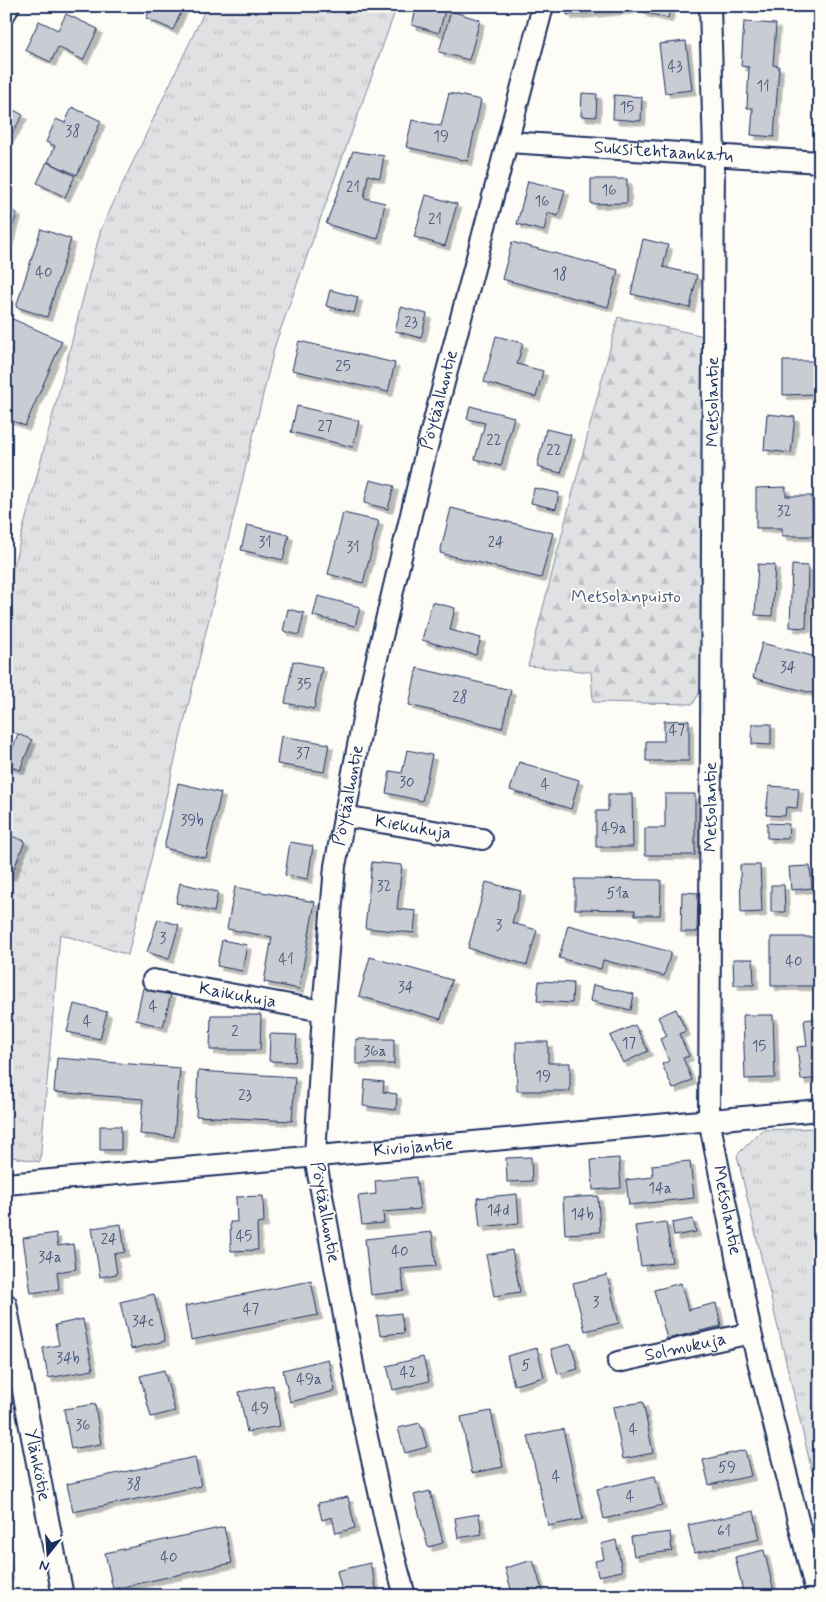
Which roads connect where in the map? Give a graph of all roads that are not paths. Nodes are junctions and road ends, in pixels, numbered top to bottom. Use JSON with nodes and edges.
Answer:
{"nodes":[{"id":1,"x":9,"y":6,"type":"edge"},
{"id":2,"x":543,"y":6,"type":"edge"},
{"id":3,"x":710,"y":6,"type":"edge"},
{"id":4,"x":6,"y":12,"type":"edge"},
{"id":5,"x":508,"y":142,"type":"junction"},
{"id":6,"x":714,"y":154,"type":"junction"},
{"id":7,"x":820,"y":162,"type":"edge"},
{"id":8,"x":344,"y":816,"type":"junction"},
{"id":9,"x":482,"y":839,"type":"dead end"},
{"id":10,"x":153,"y":980,"type":"dead end"},
{"id":11,"x":323,"y":1011,"type":"junction"},
{"id":12,"x":820,"y":1110,"type":"edge"},
{"id":13,"x":709,"y":1119,"type":"junction"},
{"id":14,"x":314,"y":1158,"type":"junction"},
{"id":15,"x":6,"y":1184,"type":"edge"},
{"id":16,"x":6,"y":1304,"type":"edge"},
{"id":17,"x":751,"y":1333,"type":"junction"},
{"id":18,"x":618,"y":1362,"type":"dead end"},
{"id":19,"x":63,"y":1596,"type":"edge"},
{"id":20,"x":405,"y":1596,"type":"edge"},
{"id":21,"x":817,"y":1596,"type":"edge"}],
"edges":[{"from":1,"to":4,"type":"street"},
{"from":2,"to":5,"type":"street","name":"Pöytäalhontie"},
{"from":3,"to":6,"type":"street","name":"Metsolantie"},
{"from":5,"to":6,"type":"street","name":"Suksitehtaankatu"},
{"from":5,"to":8,"type":"street","name":"Pöytäalhontie"},
{"from":6,"to":7,"type":"street","name":"Suksitehtaankatu"},
{"from":6,"to":13,"type":"street","name":"Metsolantie"},
{"from":8,"to":9,"type":"street","name":"Kiekukuja"},
{"from":8,"to":11,"type":"street","name":"Pöytäalhontie"},
{"from":10,"to":11,"type":"street","name":"Kaikukuja"},
{"from":11,"to":14,"type":"street","name":"Pöytäalhontie"},
{"from":12,"to":13,"type":"street","name":"Kiviojantie"},
{"from":13,"to":14,"type":"street","name":"Kiviojantie"},
{"from":13,"to":17,"type":"street","name":"Metsolantie"},
{"from":14,"to":15,"type":"street","name":"Kiviojantie"},
{"from":14,"to":20,"type":"street","name":"Pöytäalhontie"},
{"from":16,"to":19,"type":"street","name":"Ylänkötie"},
{"from":17,"to":18,"type":"street","name":"Solmukuja"},
{"from":17,"to":21,"type":"street","name":"Metsolantie"}]}
